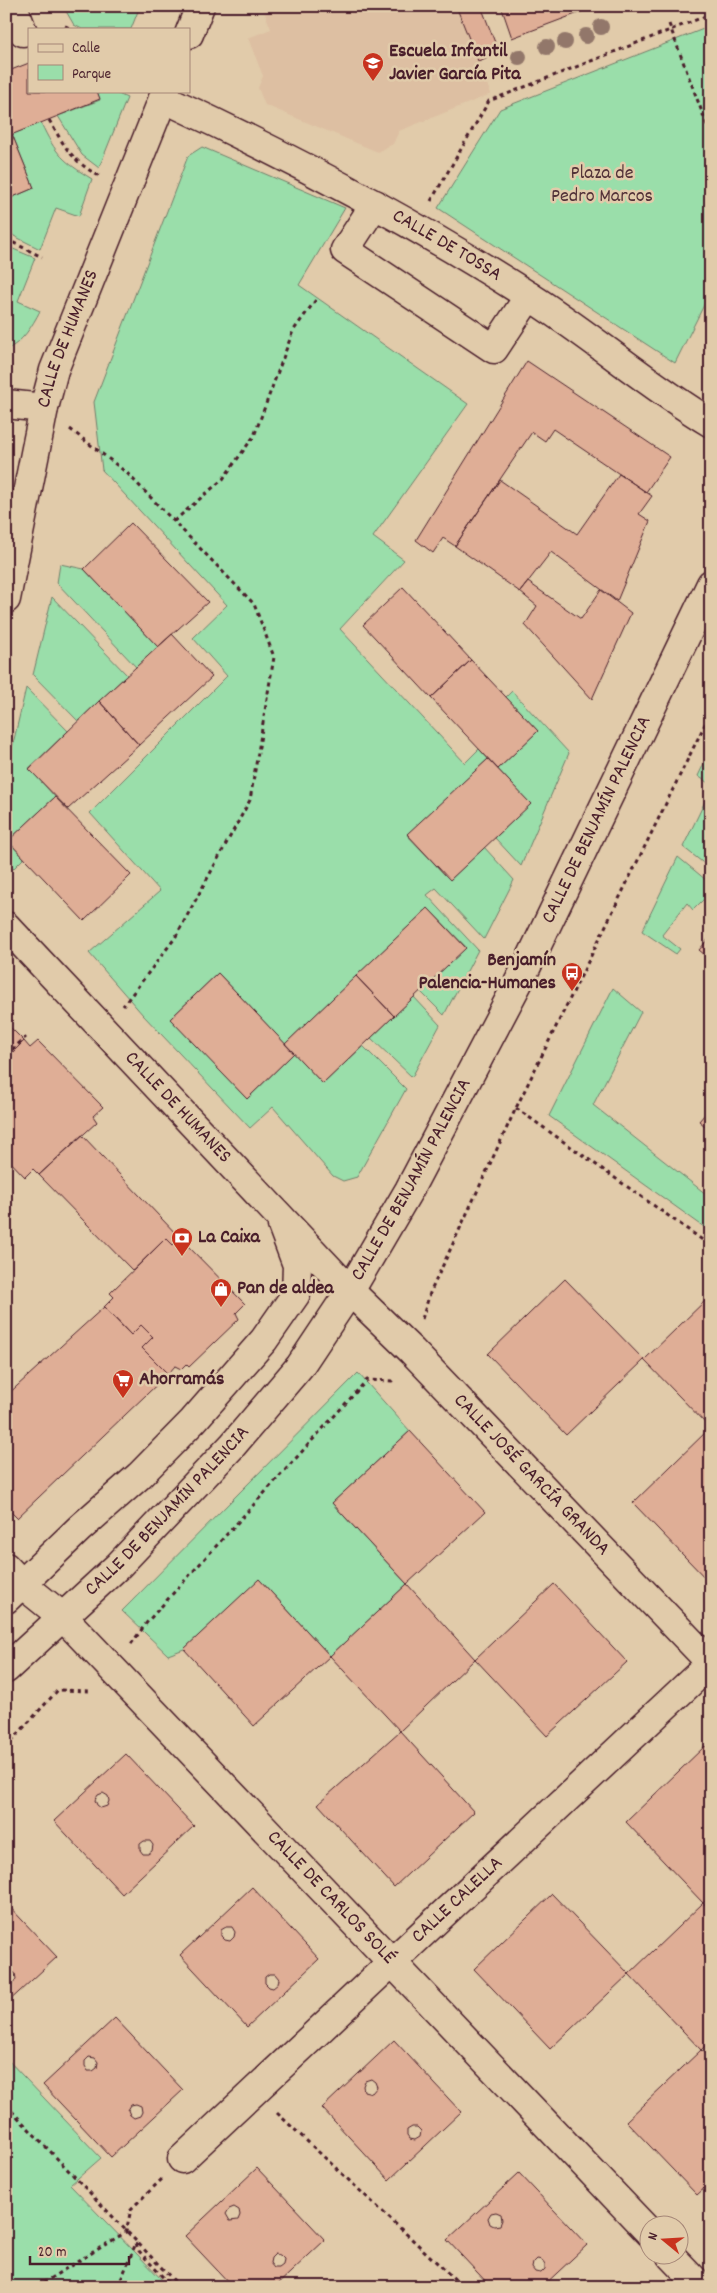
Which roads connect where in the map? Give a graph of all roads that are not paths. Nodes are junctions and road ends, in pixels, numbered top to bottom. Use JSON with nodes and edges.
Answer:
{"nodes":[{"id":1,"x":13,"y":6,"type":"edge"},
{"id":2,"x":200,"y":6,"type":"edge"},
{"id":3,"x":190,"y":31,"type":"edge"},
{"id":4,"x":23,"y":32,"type":"dead end"},
{"id":5,"x":165,"y":95,"type":"edge"},
{"id":6,"x":375,"y":204,"type":"junction"},
{"id":7,"x":529,"y":296,"type":"junction"},
{"id":8,"x":6,"y":404,"type":"edge"},
{"id":9,"x":44,"y":408,"type":"junction"},
{"id":10,"x":711,"y":424,"type":"edge"},
{"id":11,"x":711,"y":584,"type":"edge"},
{"id":12,"x":6,"y":599,"type":"edge"},
{"id":13,"x":6,"y":926,"type":"edge"},
{"id":14,"x":278,"y":1214,"type":"junction"},
{"id":15,"x":350,"y":1290,"type":"junction"},
{"id":16,"x":296,"y":1294,"type":"junction"},
{"id":17,"x":11,"y":1584,"type":"edge"},
{"id":18,"x":64,"y":1618,"type":"junction"},
{"id":19,"x":711,"y":1663,"type":"edge"},
{"id":20,"x":6,"y":1669,"type":"edge"},
{"id":21,"x":392,"y":1962,"type":"junction"},
{"id":22,"x":182,"y":2159,"type":"road end"},
{"id":23,"x":640,"y":2222,"type":"edge"},
{"id":24,"x":680,"y":2266,"type":"edge"},
{"id":25,"x":700,"y":2287,"type":"edge"}],
"edges":[{"from":1,"to":4,"type":"street"},
{"from":2,"to":3,"type":"street"},
{"from":5,"to":6,"type":"street","name":"CALLE DE TOSSA"},
{"from":5,"to":9,"type":"street","name":"CALLE DE HUMANES"},
{"from":6,"to":7,"type":"street","name":"CALLE DE TOSSA"},
{"from":6,"to":7,"type":"street"},
{"from":7,"to":10,"type":"street","name":"CALLE DE TOSSA"},
{"from":8,"to":9,"type":"street"},
{"from":9,"to":12,"type":"street","name":"CALLE DE HUMANES"},
{"from":11,"to":15,"type":"street","name":"CALLE DE BENJAMÍN PALENCIA"},
{"from":13,"to":14,"type":"street","name":"CALLE DE HUMANES"},
{"from":14,"to":15,"type":"street","name":"CALLE DE HUMANES"},
{"from":14,"to":16,"type":"street"},
{"from":15,"to":16,"type":"street","name":"CALLE DE BENJAMÍN PALENCIA"},
{"from":15,"to":18,"type":"street","name":"CALLE DE BENJAMÍN PALENCIA"},
{"from":15,"to":19,"type":"street","name":"CALLE JOSÉ GARCÍA GRANDA"},
{"from":16,"to":17,"type":"street"},
{"from":17,"to":18,"type":"street","name":"CALLE DE CARLOS SOLÉ"},
{"from":18,"to":20,"type":"street","name":"CALLE DE BENJAMÍN PALENCIA"},
{"from":18,"to":21,"type":"street","name":"CALLE DE CARLOS SOLÉ"},
{"from":19,"to":21,"type":"street","name":"CALLE CALELLA"},
{"from":21,"to":22,"type":"street","name":"CALLE CALELLA"},
{"from":21,"to":23,"type":"street","name":"CALLE DE CARLOS SOLÉ"},
{"from":24,"to":25,"type":"street"}]}
